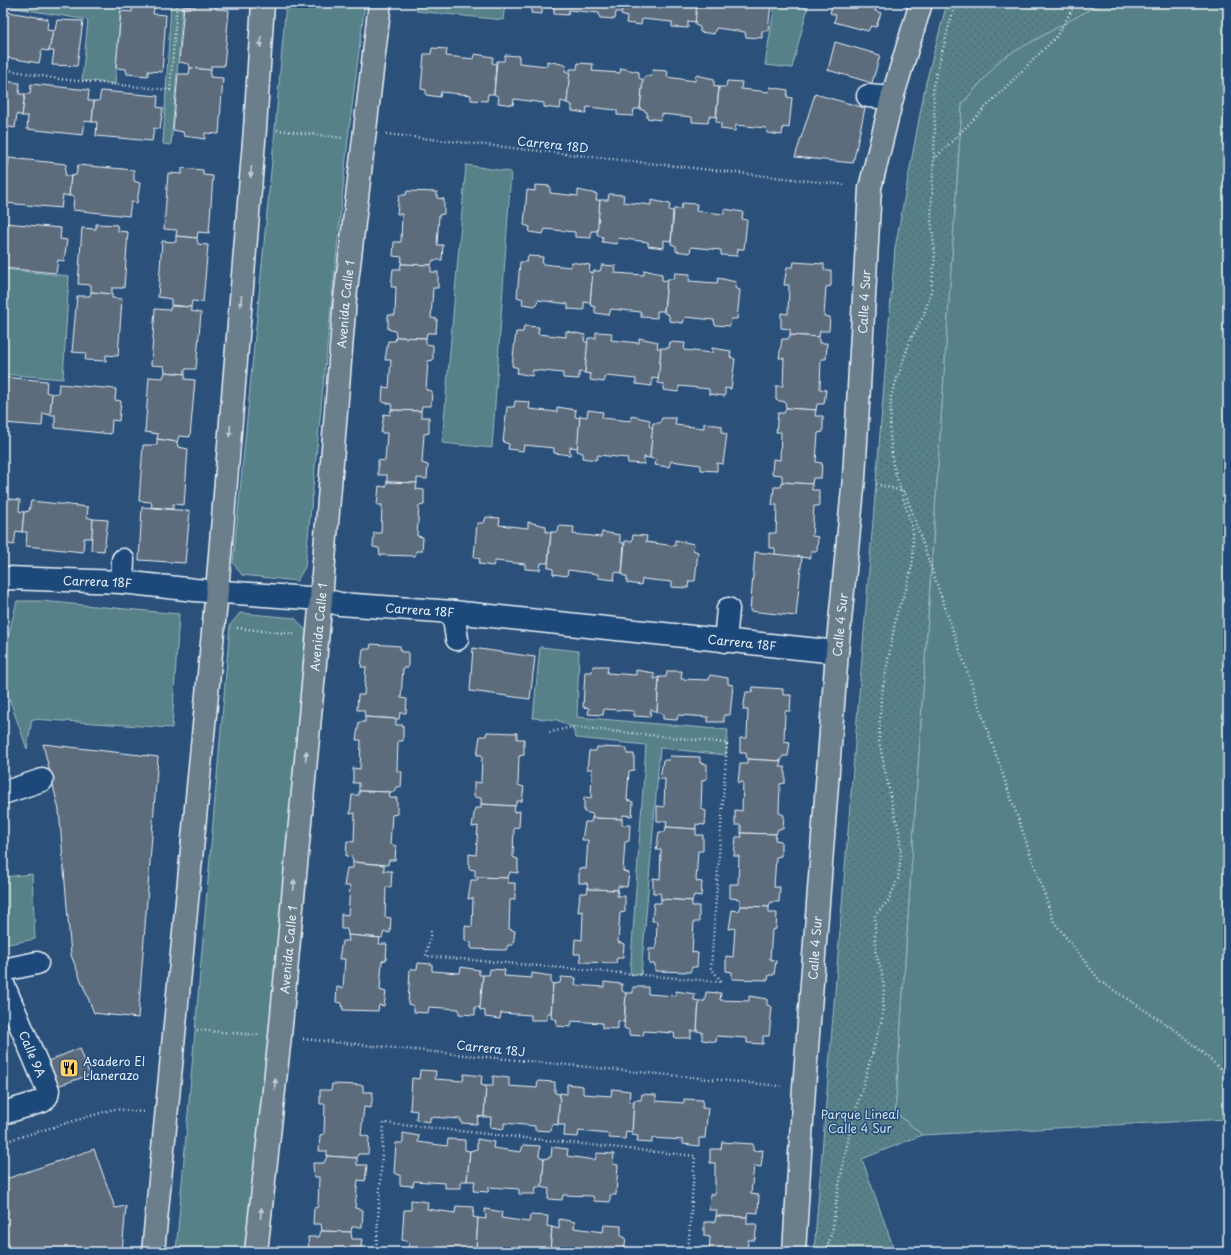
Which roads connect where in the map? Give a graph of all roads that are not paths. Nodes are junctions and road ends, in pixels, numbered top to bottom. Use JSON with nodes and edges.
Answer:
{"nodes":[{"id":1,"x":263,"y":3,"type":"edge"},
{"id":2,"x":380,"y":3,"type":"edge"},
{"id":3,"x":920,"y":3,"type":"edge"},
{"id":4,"x":868,"y":96,"type":"dead end"},
{"id":5,"x":892,"y":98,"type":"junction"},
{"id":6,"x":123,"y":560,"type":"dead end"},
{"id":7,"x":3,"y":580,"type":"edge"},
{"id":8,"x":122,"y":582,"type":"junction"},
{"id":9,"x":217,"y":591,"type":"junction"},
{"id":10,"x":321,"y":599,"type":"junction"},
{"id":11,"x":728,"y":609,"type":"dead end"},
{"id":12,"x":453,"y":612,"type":"junction"},
{"id":13,"x":457,"y":639,"type":"dead end"},
{"id":14,"x":725,"y":641,"type":"junction"},
{"id":15,"x":837,"y":652,"type":"junction"},
{"id":16,"x":42,"y":780,"type":"dead end"},
{"id":17,"x":3,"y":793,"type":"edge"},
{"id":18,"x":37,"y":963,"type":"dead end"},
{"id":19,"x":3,"y":970,"type":"edge"},
{"id":20,"x":3,"y":984,"type":"edge"},
{"id":21,"x":3,"y":1113,"type":"edge"},
{"id":22,"x":794,"y":1250,"type":"edge"},
{"id":23,"x":153,"y":1252,"type":"edge"},
{"id":24,"x":256,"y":1252,"type":"edge"}],
"edges":[{"from":1,"to":9,"type":"main road","one_way":true},
{"from":2,"to":10,"type":"main road","name":"Avenida Calle 1"},
{"from":3,"to":5,"type":"main road","name":"Calle 4 Sur"},
{"from":4,"to":5,"type":"street"},
{"from":5,"to":15,"type":"main road","name":"Calle 4 Sur"},
{"from":6,"to":8,"type":"street"},
{"from":7,"to":8,"type":"street","name":"Carrera 18F"},
{"from":8,"to":9,"type":"street","name":"Carrera 18F"},
{"from":9,"to":10,"type":"street","name":"Carrera 18F"},
{"from":9,"to":23,"type":"main road"},
{"from":10,"to":12,"type":"street","name":"Carrera 18F"},
{"from":24,"to":10,"type":"main road","name":"Avenida Calle 1","one_way":true},
{"from":11,"to":14,"type":"street"},
{"from":12,"to":13,"type":"street"},
{"from":12,"to":14,"type":"street","name":"Carrera 18F"},
{"from":14,"to":15,"type":"street","name":"Carrera 18F"},
{"from":15,"to":22,"type":"main road","name":"Calle 4 Sur"},
{"from":16,"to":17,"type":"street"},
{"from":18,"to":19,"type":"street"},
{"from":20,"to":21,"type":"street","name":"Calle 9A"}]}
